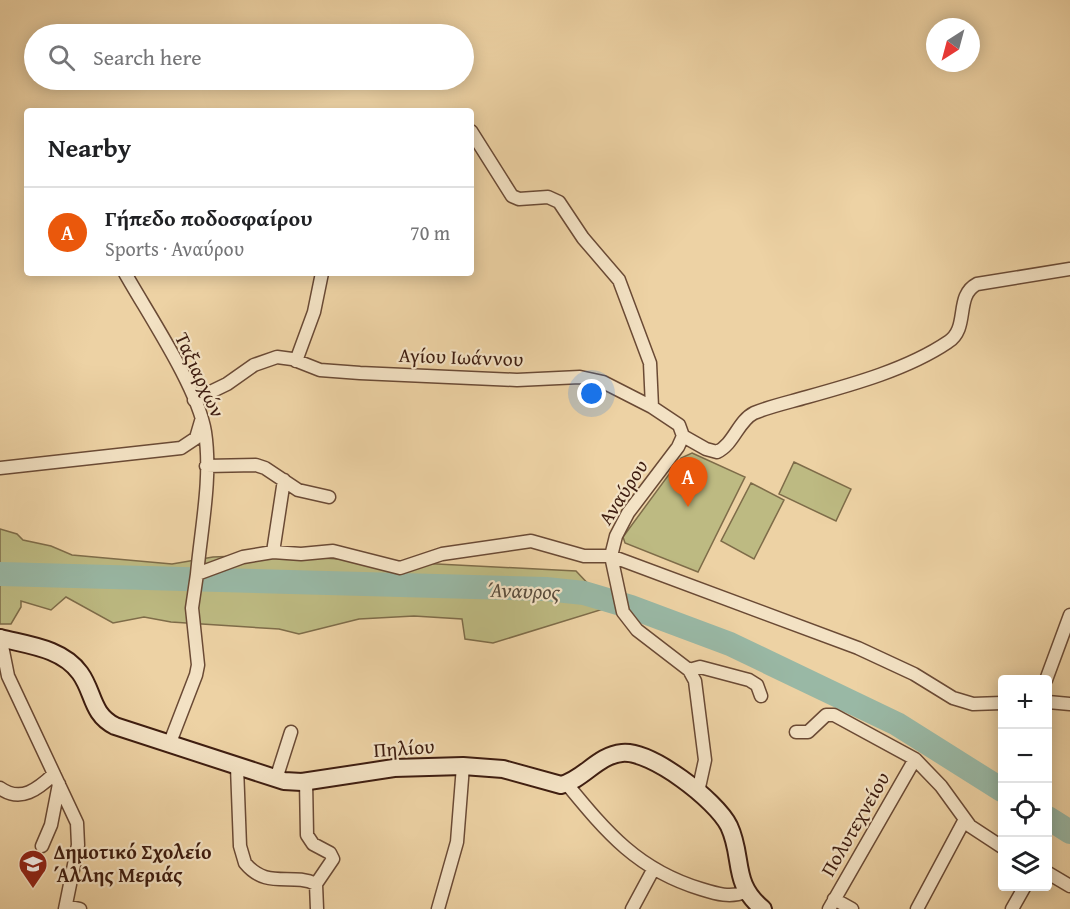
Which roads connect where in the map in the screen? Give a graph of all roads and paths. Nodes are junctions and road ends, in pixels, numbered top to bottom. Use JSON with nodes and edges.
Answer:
{"nodes":[{"id":1,"x":474,"y":136,"type":"edge"},
{"id":2,"x":1070,"y":269,"type":"edge"},
{"id":3,"x":127,"y":276,"type":"edge"},
{"id":4,"x":321,"y":276,"type":"edge"},
{"id":5,"x":296,"y":361,"type":"junction"},
{"id":6,"x":194,"y":400,"type":"junction"},
{"id":7,"x":652,"y":407,"type":"junction"},
{"id":8,"x":201,"y":417,"type":"junction"},
{"id":9,"x":683,"y":436,"type":"junction"},
{"id":10,"x":206,"y":466,"type":"junction"},
{"id":11,"x":0,"y":468,"type":"edge"},
{"id":12,"x":284,"y":480,"type":"junction"},
{"id":13,"x":329,"y":497,"type":"dead end"},
{"id":14,"x":273,"y":552,"type":"junction"},
{"id":15,"x":611,"y":556,"type":"junction"},
{"id":16,"x":197,"y":576,"type":"junction"},
{"id":17,"x":1070,"y":615,"type":"edge"},
{"id":18,"x":0,"y":637,"type":"edge"},
{"id":19,"x":690,"y":670,"type":"junction"},
{"id":20,"x":1048,"y":675,"type":"edge"},
{"id":21,"x":760,"y":696,"type":"dead end"},
{"id":22,"x":1052,"y":702,"type":"edge"},
{"id":23,"x":998,"y":703,"type":"edge"},
{"id":24,"x":1070,"y":704,"type":"edge"},
{"id":25,"x":291,"y":732,"type":"dead end"},
{"id":26,"x":796,"y":732,"type":"dead end"},
{"id":27,"x":169,"y":745,"type":"junction"},
{"id":28,"x":915,"y":759,"type":"junction"},
{"id":29,"x":463,"y":766,"type":"junction"},
{"id":30,"x":237,"y":767,"type":"junction"},
{"id":31,"x":57,"y":779,"type":"junction"},
{"id":32,"x":276,"y":779,"type":"junction"},
{"id":33,"x":306,"y":782,"type":"junction"},
{"id":34,"x":566,"y":783,"type":"junction"},
{"id":35,"x":1,"y":791,"type":"edge"},
{"id":36,"x":698,"y":792,"type":"junction"},
{"id":37,"x":964,"y":821,"type":"junction"},
{"id":38,"x":998,"y":844,"type":"edge"},
{"id":39,"x":42,"y":846,"type":"dead end"},
{"id":40,"x":653,"y":870,"type":"junction"},
{"id":41,"x":1052,"y":876,"type":"edge"},
{"id":42,"x":316,"y":884,"type":"junction"},
{"id":43,"x":1070,"y":886,"type":"edge"},
{"id":44,"x":1022,"y":891,"type":"edge"},
{"id":45,"x":746,"y":892,"type":"junction"},
{"id":46,"x":832,"y":904,"type":"edge"},
{"id":47,"x":66,"y":908,"type":"edge"},
{"id":48,"x":80,"y":909,"type":"edge"},
{"id":49,"x":318,"y":909,"type":"edge"},
{"id":50,"x":438,"y":909,"type":"edge"},
{"id":51,"x":632,"y":909,"type":"edge"},
{"id":52,"x":763,"y":909,"type":"edge"},
{"id":53,"x":852,"y":909,"type":"edge"},
{"id":54,"x":917,"y":909,"type":"edge"},
{"id":55,"x":1012,"y":909,"type":"edge"}],
"edges":[{"from":1,"to":7,"type":"street"},
{"from":2,"to":9,"type":"street","name":"Αγίου Ιωάννου"},
{"from":3,"to":6,"type":"street","name":"Ταξιαρχών"},
{"from":4,"to":5,"type":"street"},
{"from":5,"to":6,"type":"street","name":"Αγίου Ιωάννου"},
{"from":5,"to":7,"type":"street","name":"Αγίου Ιωάννου"},
{"from":6,"to":8,"type":"street","name":"Ταξιαρχών"},
{"from":7,"to":9,"type":"street","name":"Αγίου Ιωάννου"},
{"from":8,"to":10,"type":"street","name":"Ταξιαρχών"},
{"from":8,"to":11,"type":"street"},
{"from":9,"to":15,"type":"street","name":"Αναύρου"},
{"from":10,"to":12,"type":"street"},
{"from":10,"to":16,"type":"street","name":"Ταξιαρχών"},
{"from":12,"to":13,"type":"street"},
{"from":12,"to":14,"type":"street"},
{"from":14,"to":15,"type":"street"},
{"from":14,"to":16,"type":"street"},
{"from":15,"to":19,"type":"street","name":"Αναύρου"},
{"from":15,"to":23,"type":"street"},
{"from":16,"to":27,"type":"street","name":"Ταξιαρχών"},
{"from":17,"to":20,"type":"street"},
{"from":18,"to":27,"type":"main road","name":"Πηλίου"},
{"from":18,"to":31,"type":"street"},
{"from":19,"to":21,"type":"street"},
{"from":19,"to":36,"type":"street"},
{"from":22,"to":24,"type":"street"},
{"from":25,"to":32,"type":"street"},
{"from":26,"to":28,"type":"street"},
{"from":27,"to":30,"type":"main road","name":"Πηλίου"},
{"from":28,"to":37,"type":"street"},
{"from":28,"to":46,"type":"street","name":"Πολυτεχνείου"},
{"from":29,"to":33,"type":"main road","name":"Πηλίου"},
{"from":29,"to":34,"type":"main road","name":"Πηλίου"},
{"from":29,"to":50,"type":"street"},
{"from":30,"to":32,"type":"main road","name":"Πηλίου"},
{"from":30,"to":42,"type":"street"},
{"from":31,"to":35,"type":"street"},
{"from":31,"to":39,"type":"street"},
{"from":31,"to":47,"type":"street"},
{"from":32,"to":33,"type":"main road","name":"Πηλίου"},
{"from":33,"to":42,"type":"street"},
{"from":34,"to":36,"type":"main road"},
{"from":34,"to":40,"type":"street"},
{"from":36,"to":45,"type":"main road"},
{"from":37,"to":38,"type":"street"},
{"from":37,"to":54,"type":"street"},
{"from":40,"to":45,"type":"street"},
{"from":40,"to":51,"type":"street"},
{"from":41,"to":43,"type":"street"},
{"from":42,"to":49,"type":"street"},
{"from":44,"to":55,"type":"street"},
{"from":45,"to":52,"type":"main road"},
{"from":46,"to":53,"type":"street"},
{"from":47,"to":48,"type":"street"}]}
